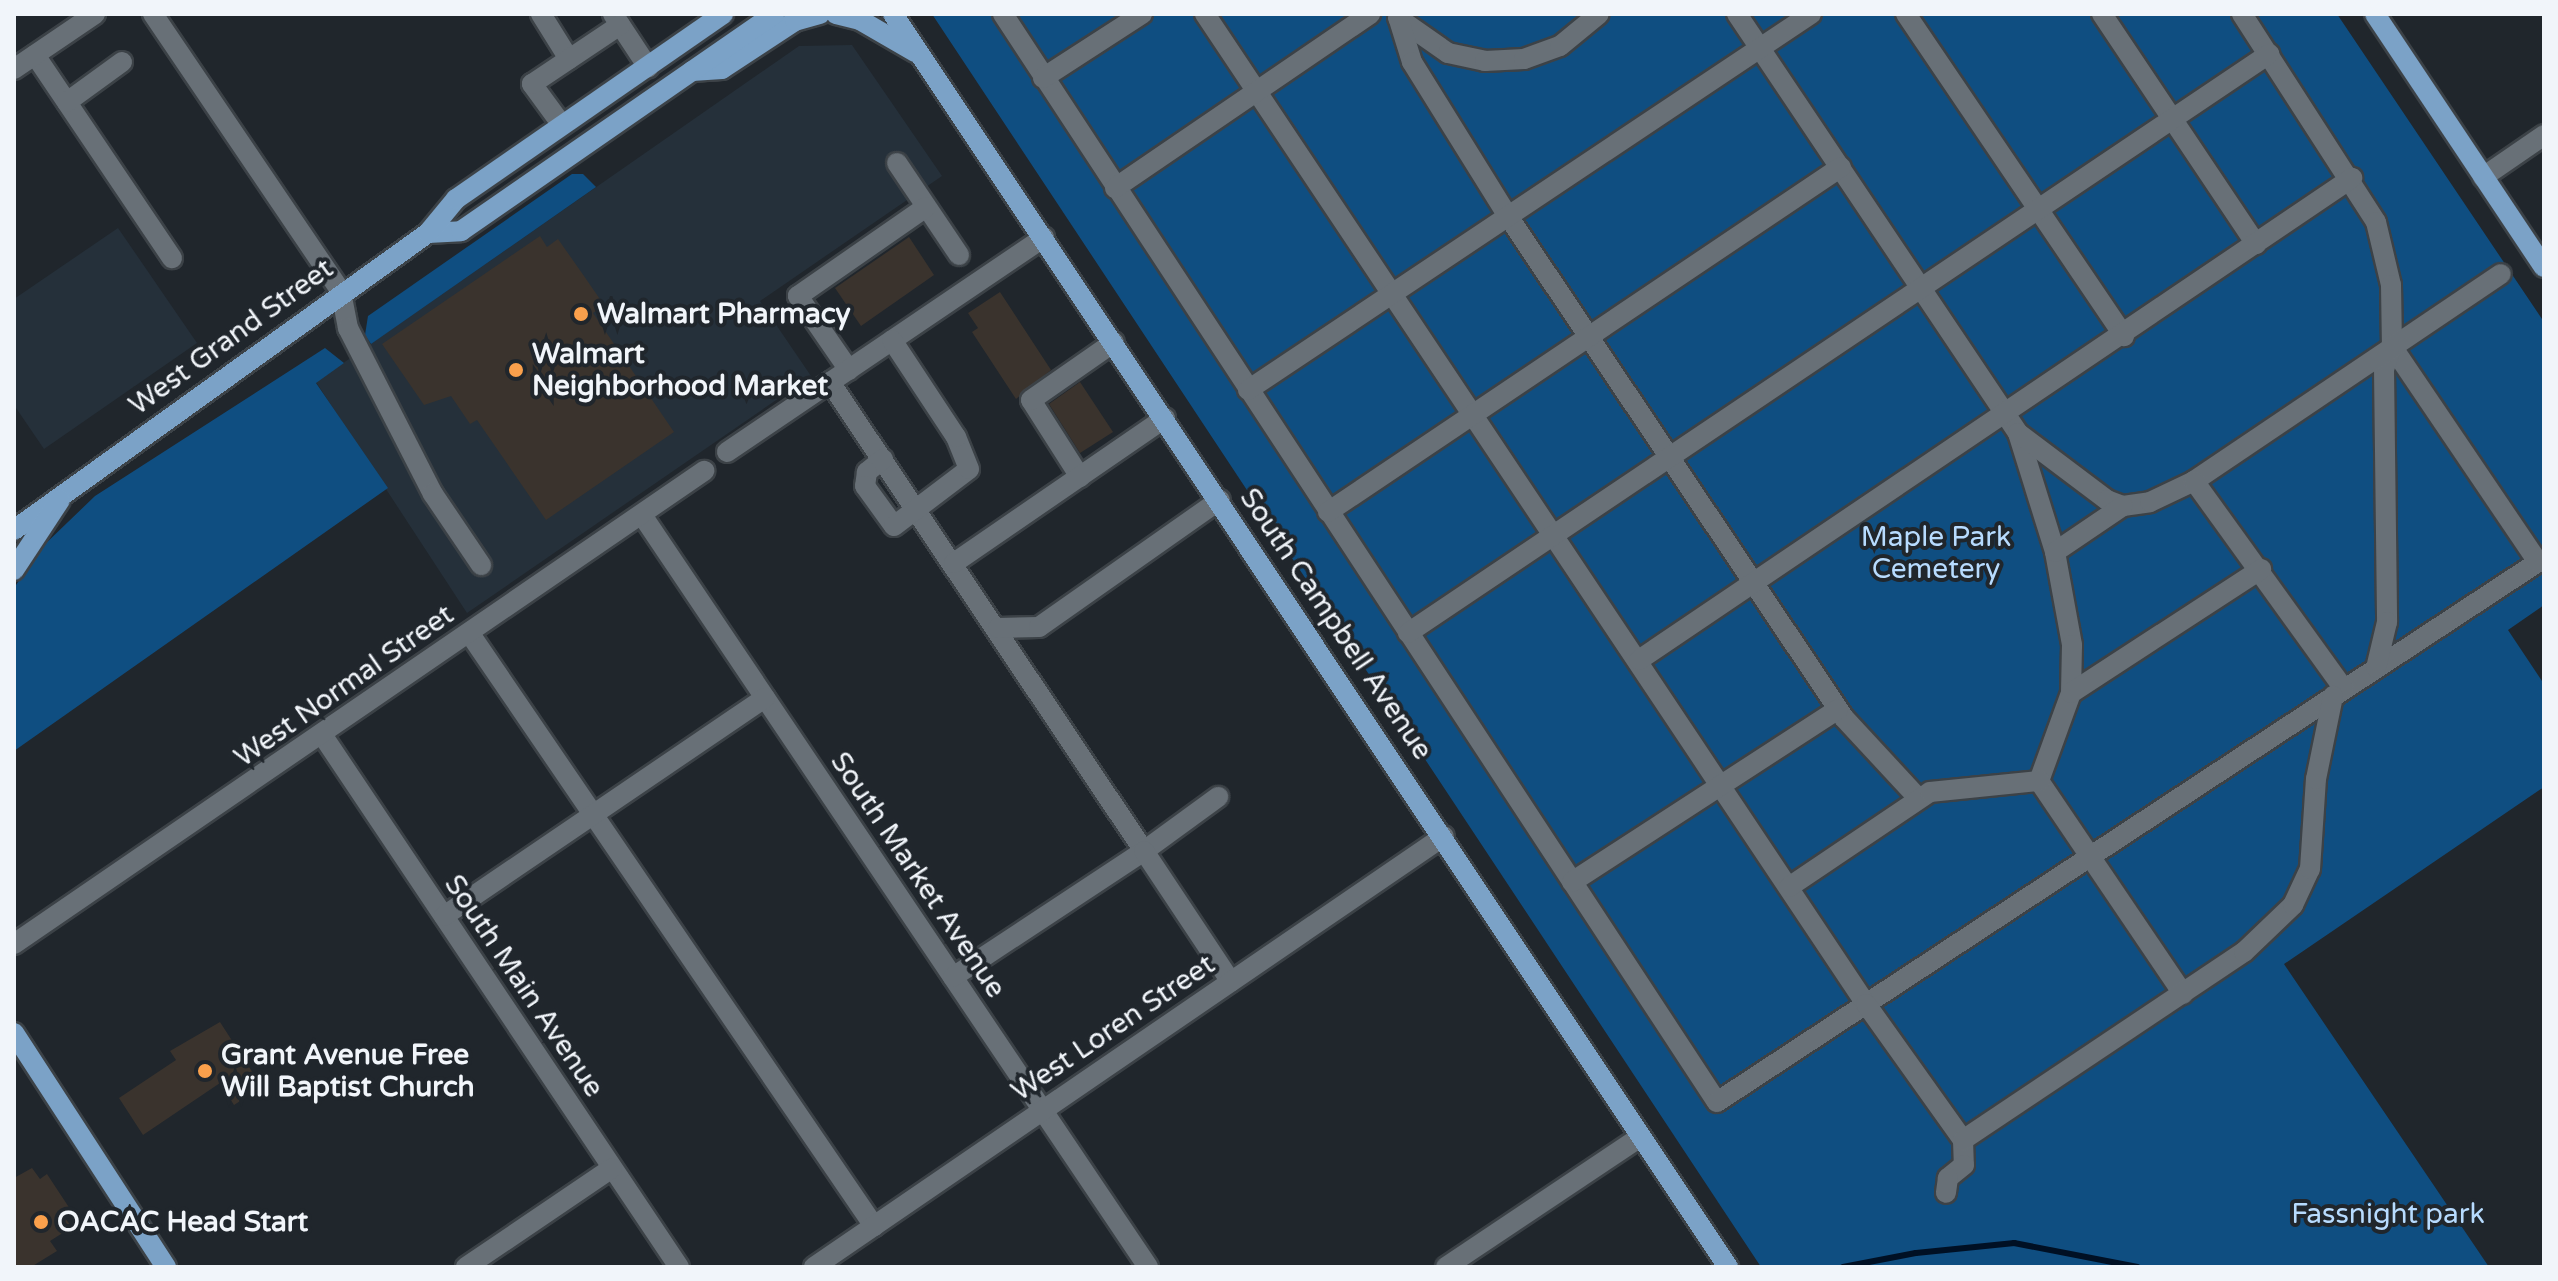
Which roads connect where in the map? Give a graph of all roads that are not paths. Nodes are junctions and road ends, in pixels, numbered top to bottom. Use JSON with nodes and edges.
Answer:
{"nodes":[{"id":1,"x":95,"y":14,"type":"edge"},
{"id":2,"x":153,"y":14,"type":"edge"},
{"id":3,"x":541,"y":14,"type":"edge"},
{"id":4,"x":774,"y":14,"type":"edge"},
{"id":5,"x":820,"y":14,"type":"edge"},
{"id":6,"x":836,"y":14,"type":"edge"},
{"id":7,"x":893,"y":14,"type":"edge"},
{"id":8,"x":1003,"y":14,"type":"edge"},
{"id":9,"x":1142,"y":14,"type":"edge"},
{"id":10,"x":1205,"y":14,"type":"edge"},
{"id":11,"x":1370,"y":14,"type":"edge"},
{"id":12,"x":1599,"y":14,"type":"edge"},
{"id":13,"x":1737,"y":14,"type":"edge"},
{"id":14,"x":1811,"y":14,"type":"edge"},
{"id":15,"x":1906,"y":14,"type":"edge"},
{"id":16,"x":2102,"y":14,"type":"edge"},
{"id":17,"x":2242,"y":14,"type":"edge"},
{"id":18,"x":2375,"y":14,"type":"edge"},
{"id":19,"x":721,"y":15,"type":"edge"},
{"id":20,"x":1397,"y":17,"type":"edge"},
{"id":21,"x":616,"y":20,"type":"edge"},
{"id":22,"x":1761,"y":48,"type":"junction"},
{"id":23,"x":2269,"y":54,"type":"junction"},
{"id":24,"x":35,"y":55,"type":"junction"},
{"id":25,"x":922,"y":56,"type":"junction"},
{"id":26,"x":569,"y":59,"type":"junction"},
{"id":27,"x":122,"y":62,"type":"dead end"},
{"id":28,"x":648,"y":67,"type":"junction"},
{"id":29,"x":14,"y":69,"type":"edge"},
{"id":30,"x":692,"y":71,"type":"junction"},
{"id":31,"x":1043,"y":78,"type":"junction"},
{"id":32,"x":1257,"y":91,"type":"junction"},
{"id":33,"x":67,"y":102,"type":"junction"},
{"id":34,"x":2172,"y":119,"type":"junction"},
{"id":35,"x":562,"y":125,"type":"junction"},
{"id":36,"x":2544,"y":135,"type":"edge"},
{"id":37,"x":897,"y":163,"type":"dead end"},
{"id":38,"x":1841,"y":167,"type":"junction"},
{"id":39,"x":2483,"y":177,"type":"junction"},
{"id":40,"x":2352,"y":178,"type":"junction"},
{"id":41,"x":1115,"y":188,"type":"junction"},
{"id":42,"x":926,"y":207,"type":"junction"},
{"id":43,"x":2037,"y":210,"type":"junction"},
{"id":44,"x":1508,"y":216,"type":"junction"},
{"id":45,"x":428,"y":233,"type":"junction"},
{"id":46,"x":1044,"y":237,"type":"junction"},
{"id":47,"x":2256,"y":244,"type":"junction"},
{"id":48,"x":959,"y":255,"type":"dead end"},
{"id":49,"x":172,"y":258,"type":"dead end"},
{"id":50,"x":2544,"y":267,"type":"edge"},
{"id":51,"x":2501,"y":274,"type":"dead end"},
{"id":52,"x":1921,"y":288,"type":"junction"},
{"id":53,"x":1392,"y":291,"type":"junction"},
{"id":54,"x":341,"y":292,"type":"junction"},
{"id":55,"x":2124,"y":336,"type":"junction"},
{"id":56,"x":1589,"y":337,"type":"junction"},
{"id":57,"x":892,"y":340,"type":"junction"},
{"id":58,"x":1114,"y":342,"type":"junction"},
{"id":59,"x":2392,"y":346,"type":"junction"},
{"id":60,"x":849,"y":370,"type":"junction"},
{"id":61,"x":830,"y":382,"type":"junction"},
{"id":62,"x":1248,"y":390,"type":"junction"},
{"id":63,"x":1476,"y":414,"type":"junction"},
{"id":64,"x":2006,"y":414,"type":"junction"},
{"id":65,"x":1165,"y":418,"type":"junction"},
{"id":66,"x":2018,"y":433,"type":"junction"},
{"id":67,"x":727,"y":452,"type":"dead end"},
{"id":68,"x":1669,"y":457,"type":"junction"},
{"id":69,"x":883,"y":459,"type":"junction"},
{"id":70,"x":704,"y":471,"type":"dead end"},
{"id":71,"x":1080,"y":477,"type":"junction"},
{"id":72,"x":2194,"y":481,"type":"junction"},
{"id":73,"x":68,"y":488,"type":"junction"},
{"id":74,"x":1220,"y":500,"type":"junction"},
{"id":75,"x":2123,"y":506,"type":"junction"},
{"id":76,"x":918,"y":512,"type":"junction"},
{"id":77,"x":1328,"y":512,"type":"junction"},
{"id":78,"x":642,"y":515,"type":"junction"},
{"id":79,"x":14,"y":530,"type":"edge"},
{"id":80,"x":1554,"y":533,"type":"junction"},
{"id":81,"x":2055,"y":552,"type":"junction"},
{"id":82,"x":954,"y":563,"type":"junction"},
{"id":83,"x":481,"y":565,"type":"dead end"},
{"id":84,"x":2261,"y":569,"type":"junction"},
{"id":85,"x":14,"y":570,"type":"edge"},
{"id":86,"x":1753,"y":582,"type":"junction"},
{"id":87,"x":998,"y":628,"type":"junction"},
{"id":88,"x":1408,"y":633,"type":"junction"},
{"id":89,"x":470,"y":634,"type":"junction"},
{"id":90,"x":1639,"y":660,"type":"junction"},
{"id":91,"x":2376,"y":668,"type":"junction"},
{"id":92,"x":2071,"y":693,"type":"junction"},
{"id":93,"x":2338,"y":693,"type":"junction"},
{"id":94,"x":765,"y":698,"type":"junction"},
{"id":95,"x":1838,"y":709,"type":"junction"},
{"id":96,"x":323,"y":736,"type":"junction"},
{"id":97,"x":2039,"y":781,"type":"junction"},
{"id":98,"x":1721,"y":785,"type":"junction"},
{"id":99,"x":1218,"y":797,"type":"dead end"},
{"id":100,"x":1918,"y":798,"type":"junction"},
{"id":101,"x":592,"y":815,"type":"junction"},
{"id":102,"x":1444,"y":836,"type":"junction"},
{"id":103,"x":1144,"y":851,"type":"junction"},
{"id":104,"x":2090,"y":857,"type":"junction"},
{"id":105,"x":1572,"y":882,"type":"junction"},
{"id":106,"x":1789,"y":887,"type":"junction"},
{"id":107,"x":444,"y":916,"type":"junction"},
{"id":108,"x":14,"y":944,"type":"edge"},
{"id":109,"x":953,"y":977,"type":"junction"},
{"id":110,"x":1231,"y":982,"type":"junction"},
{"id":111,"x":2183,"y":994,"type":"junction"},
{"id":112,"x":1866,"y":1004,"type":"junction"},
{"id":113,"x":14,"y":1033,"type":"edge"},
{"id":114,"x":1043,"y":1110,"type":"junction"},
{"id":115,"x":1639,"y":1138,"type":"junction"},
{"id":116,"x":1963,"y":1140,"type":"junction"},
{"id":117,"x":612,"y":1168,"type":"junction"},
{"id":118,"x":1946,"y":1193,"type":"dead end"},
{"id":119,"x":874,"y":1226,"type":"junction"},
{"id":120,"x":166,"y":1267,"type":"edge"},
{"id":121,"x":466,"y":1267,"type":"edge"},
{"id":122,"x":679,"y":1267,"type":"edge"},
{"id":123,"x":814,"y":1267,"type":"edge"},
{"id":124,"x":1148,"y":1267,"type":"edge"},
{"id":125,"x":1446,"y":1267,"type":"edge"},
{"id":126,"x":1728,"y":1267,"type":"edge"}],
"edges":[{"from":1,"to":24,"type":"street"},
{"from":2,"to":54,"type":"street"},
{"from":3,"to":26,"type":"street"},
{"from":4,"to":30,"type":"main road","name":"West Grand Street"},
{"from":5,"to":30,"type":"main road"},
{"from":6,"to":25,"type":"main road"},
{"from":7,"to":25,"type":"main road","name":"South Campbell Avenue"},
{"from":8,"to":31,"type":"street"},
{"from":9,"to":31,"type":"street"},
{"from":10,"to":32,"type":"street"},
{"from":11,"to":32,"type":"street"},
{"from":12,"to":20,"type":"street"},
{"from":13,"to":22,"type":"street"},
{"from":14,"to":22,"type":"street"},
{"from":15,"to":43,"type":"street"},
{"from":16,"to":34,"type":"street"},
{"from":17,"to":23,"type":"street"},
{"from":18,"to":39,"type":"main road"},
{"from":19,"to":28,"type":"main road","name":"West Grand Street"},
{"from":20,"to":44,"type":"street"},
{"from":21,"to":26,"type":"street"},
{"from":21,"to":28,"type":"street"},
{"from":22,"to":38,"type":"street"},
{"from":22,"to":44,"type":"street"},
{"from":23,"to":34,"type":"street"},
{"from":23,"to":40,"type":"street"},
{"from":24,"to":29,"type":"street"},
{"from":24,"to":33,"type":"street"},
{"from":25,"to":46,"type":"main road","name":"South Campbell Avenue"},
{"from":26,"to":35,"type":"street"},
{"from":27,"to":33,"type":"street"},
{"from":28,"to":35,"type":"main road","name":"West Grand Street"},
{"from":30,"to":45,"type":"main road","name":"West Grand Street"},
{"from":31,"to":41,"type":"street"},
{"from":32,"to":41,"type":"street"},
{"from":32,"to":53,"type":"street"},
{"from":33,"to":49,"type":"street"},
{"from":34,"to":43,"type":"street"},
{"from":34,"to":47,"type":"street"},
{"from":35,"to":45,"type":"main road","name":"West Grand Street"},
{"from":36,"to":39,"type":"street"},
{"from":37,"to":42,"type":"street"},
{"from":38,"to":52,"type":"street"},
{"from":38,"to":56,"type":"street"},
{"from":39,"to":50,"type":"main road"},
{"from":40,"to":47,"type":"street"},
{"from":40,"to":59,"type":"street"},
{"from":41,"to":62,"type":"street"},
{"from":42,"to":48,"type":"street"},
{"from":42,"to":60,"type":"street"},
{"from":43,"to":52,"type":"street"},
{"from":43,"to":55,"type":"street"},
{"from":44,"to":53,"type":"street"},
{"from":44,"to":56,"type":"street"},
{"from":45,"to":54,"type":"main road","name":"West Grand Street"},
{"from":46,"to":57,"type":"street"},
{"from":46,"to":58,"type":"main road","name":"South Campbell Avenue"},
{"from":47,"to":55,"type":"street"},
{"from":51,"to":59,"type":"street"},
{"from":52,"to":64,"type":"street"},
{"from":52,"to":68,"type":"street"},
{"from":53,"to":62,"type":"street"},
{"from":53,"to":63,"type":"street"},
{"from":54,"to":73,"type":"main road","name":"West Grand Street"},
{"from":54,"to":83,"type":"street"},
{"from":55,"to":64,"type":"street"},
{"from":56,"to":63,"type":"street"},
{"from":56,"to":68,"type":"street"},
{"from":57,"to":60,"type":"street"},
{"from":57,"to":76,"type":"street"},
{"from":58,"to":65,"type":"main road","name":"South Campbell Avenue"},
{"from":58,"to":71,"type":"street"},
{"from":59,"to":72,"type":"street"},
{"from":59,"to":91,"type":"street"},
{"from":59,"to":91,"type":"street"},
{"from":60,"to":61,"type":"street"},
{"from":61,"to":67,"type":"street"},
{"from":61,"to":69,"type":"street"},
{"from":62,"to":77,"type":"street"},
{"from":63,"to":77,"type":"street"},
{"from":63,"to":80,"type":"street"},
{"from":64,"to":66,"type":"street"},
{"from":64,"to":86,"type":"street"},
{"from":65,"to":71,"type":"street"},
{"from":65,"to":74,"type":"main road","name":"South Campbell Avenue"},
{"from":66,"to":75,"type":"street"},
{"from":66,"to":81,"type":"street"},
{"from":68,"to":80,"type":"street"},
{"from":68,"to":86,"type":"street"},
{"from":69,"to":76,"type":"street"},
{"from":69,"to":76,"type":"street"},
{"from":70,"to":78,"type":"street","name":"West Normal Street"},
{"from":71,"to":82,"type":"street"},
{"from":72,"to":75,"type":"street"},
{"from":72,"to":84,"type":"street"},
{"from":73,"to":79,"type":"main road","name":"West Grand Street"},
{"from":73,"to":85,"type":"main road","name":"West Grand Street"},
{"from":74,"to":87,"type":"street"},
{"from":74,"to":102,"type":"main road","name":"South Campbell Avenue"},
{"from":75,"to":81,"type":"street"},
{"from":76,"to":82,"type":"street"},
{"from":77,"to":88,"type":"street"},
{"from":78,"to":89,"type":"street","name":"West Normal Street"},
{"from":78,"to":94,"type":"street","name":"South Market Avenue"},
{"from":80,"to":88,"type":"street"},
{"from":80,"to":90,"type":"street"},
{"from":81,"to":92,"type":"street"},
{"from":82,"to":87,"type":"street"},
{"from":84,"to":92,"type":"street"},
{"from":84,"to":93,"type":"street"},
{"from":86,"to":90,"type":"street"},
{"from":86,"to":95,"type":"street"},
{"from":87,"to":103,"type":"street"},
{"from":88,"to":105,"type":"street"},
{"from":89,"to":96,"type":"street","name":"West Normal Street"},
{"from":89,"to":101,"type":"street"},
{"from":90,"to":98,"type":"street"},
{"from":91,"to":93,"type":"street"},
{"from":92,"to":97,"type":"street"},
{"from":93,"to":104,"type":"street"},
{"from":93,"to":111,"type":"street"},
{"from":94,"to":101,"type":"street"},
{"from":94,"to":109,"type":"street","name":"South Market Avenue"},
{"from":95,"to":98,"type":"street"},
{"from":95,"to":100,"type":"street"},
{"from":96,"to":107,"type":"street","name":"South Main Avenue"},
{"from":96,"to":108,"type":"street","name":"West Normal Street"},
{"from":97,"to":100,"type":"street"},
{"from":97,"to":104,"type":"street"},
{"from":98,"to":105,"type":"street"},
{"from":98,"to":106,"type":"street"},
{"from":99,"to":103,"type":"street"},
{"from":100,"to":106,"type":"street"},
{"from":101,"to":107,"type":"street"},
{"from":101,"to":119,"type":"street"},
{"from":102,"to":110,"type":"street","name":"West Loren Street"},
{"from":102,"to":115,"type":"main road","name":"South Campbell Avenue"},
{"from":103,"to":109,"type":"street"},
{"from":103,"to":110,"type":"street"},
{"from":104,"to":111,"type":"street"},
{"from":104,"to":112,"type":"street"},
{"from":105,"to":112,"type":"street"},
{"from":106,"to":112,"type":"street"},
{"from":107,"to":117,"type":"street","name":"South Main Avenue"},
{"from":109,"to":114,"type":"street","name":"South Market Avenue"},
{"from":110,"to":114,"type":"street","name":"West Loren Street"},
{"from":111,"to":116,"type":"street"},
{"from":112,"to":116,"type":"street"},
{"from":113,"to":120,"type":"main road"},
{"from":114,"to":119,"type":"street","name":"West Loren Street"},
{"from":114,"to":124,"type":"street","name":"South Market Avenue"},
{"from":115,"to":125,"type":"street"},
{"from":115,"to":126,"type":"main road","name":"South Campbell Avenue"},
{"from":116,"to":118,"type":"street"},
{"from":117,"to":121,"type":"street"},
{"from":117,"to":122,"type":"street","name":"South Main Avenue"},
{"from":119,"to":123,"type":"street","name":"West Loren Street"}]}
